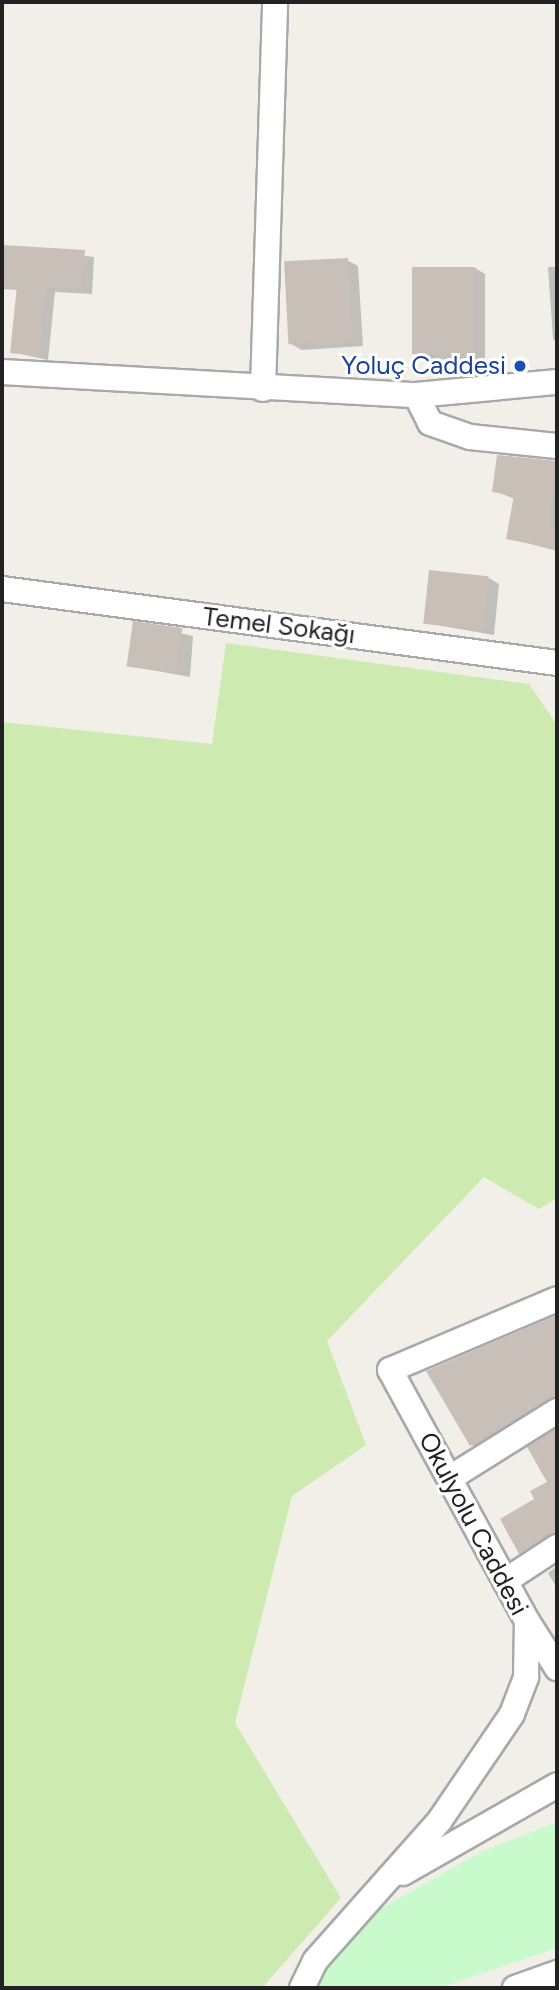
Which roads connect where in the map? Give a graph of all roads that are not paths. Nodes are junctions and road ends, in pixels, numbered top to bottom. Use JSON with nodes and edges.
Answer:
{"nodes":[{"id":1,"x":275,"y":2,"type":"edge"},
{"id":2,"x":2,"y":372,"type":"edge"},
{"id":3,"x":557,"y":382,"type":"edge"},
{"id":4,"x":263,"y":389,"type":"junction"},
{"id":5,"x":416,"y":394,"type":"junction"},
{"id":6,"x":557,"y":446,"type":"edge"},
{"id":7,"x":2,"y":589,"type":"edge"},
{"id":8,"x":557,"y":663,"type":"edge"},
{"id":9,"x":557,"y":1299,"type":"edge"},
{"id":10,"x":557,"y":1411,"type":"edge"},
{"id":11,"x":450,"y":1478,"type":"junction"},
{"id":12,"x":557,"y":1547,"type":"edge"},
{"id":13,"x":505,"y":1581,"type":"junction"},
{"id":14,"x":527,"y":1621,"type":"junction"},
{"id":15,"x":555,"y":1660,"type":"edge"},
{"id":16,"x":557,"y":1785,"type":"edge"},
{"id":17,"x":389,"y":1881,"type":"junction"},
{"id":18,"x":557,"y":1973,"type":"edge"},
{"id":19,"x":302,"y":1988,"type":"edge"},
{"id":20,"x":515,"y":1988,"type":"edge"}],
"edges":[{"from":1,"to":4,"type":"street"},
{"from":2,"to":4,"type":"street"},
{"from":3,"to":5,"type":"street"},
{"from":4,"to":5,"type":"street"},
{"from":5,"to":6,"type":"street"},
{"from":7,"to":8,"type":"street","name":"Temel Sokağı"},
{"from":9,"to":11,"type":"street","name":"Okulyolu Caddesi"},
{"from":10,"to":11,"type":"street"},
{"from":11,"to":13,"type":"street","name":"Okulyolu Caddesi"},
{"from":12,"to":13,"type":"street"},
{"from":13,"to":14,"type":"street","name":"Okulyolu Caddesi"},
{"from":14,"to":15,"type":"street"},
{"from":14,"to":17,"type":"street","name":"Okulyolu Caddesi"},
{"from":16,"to":17,"type":"street"},
{"from":17,"to":19,"type":"street","name":"Okulyolu Caddesi"},
{"from":18,"to":20,"type":"street"}]}
